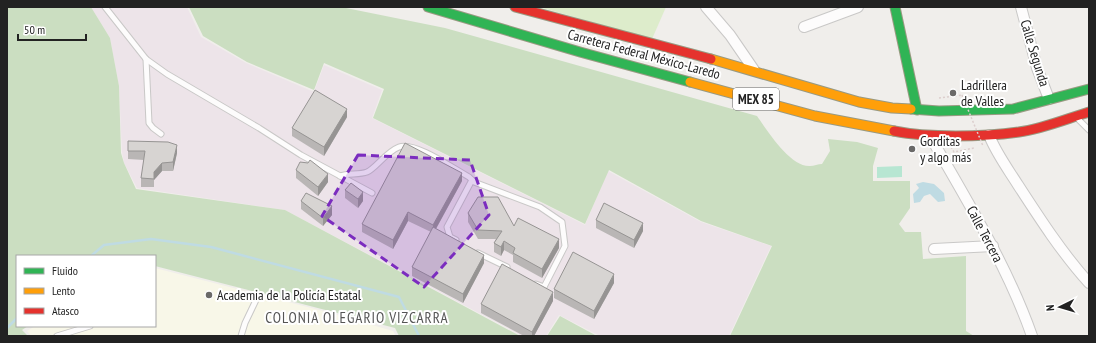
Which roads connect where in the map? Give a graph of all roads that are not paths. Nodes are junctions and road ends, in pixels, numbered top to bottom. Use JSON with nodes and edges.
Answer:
{"nodes":[{"id":1,"x":105,"y":7,"type":"edge"},
{"id":2,"x":428,"y":7,"type":"edge"},
{"id":3,"x":515,"y":7,"type":"edge"},
{"id":4,"x":706,"y":7,"type":"edge"},
{"id":5,"x":858,"y":7,"type":"edge"},
{"id":6,"x":895,"y":7,"type":"edge"},
{"id":7,"x":1021,"y":7,"type":"edge"},
{"id":8,"x":804,"y":27,"type":"dead end"},
{"id":9,"x":146,"y":59,"type":"junction"},
{"id":10,"x":754,"y":70,"type":"junction"},
{"id":11,"x":1089,"y":89,"type":"edge"},
{"id":12,"x":1049,"y":99,"type":"junction"},
{"id":13,"x":916,"y":110,"type":"junction"},
{"id":14,"x":1089,"y":112,"type":"edge"},
{"id":15,"x":1075,"y":117,"type":"junction"},
{"id":16,"x":1089,"y":130,"type":"edge"},
{"id":17,"x":161,"y":134,"type":"dead end"},
{"id":18,"x":989,"y":135,"type":"junction"},
{"id":19,"x":930,"y":136,"type":"junction"},
{"id":20,"x":340,"y":176,"type":"junction"},
{"id":21,"x":472,"y":180,"type":"junction"},
{"id":22,"x":372,"y":193,"type":"dead end"},
{"id":23,"x":461,"y":244,"type":"edge"},
{"id":24,"x":993,"y":246,"type":"junction"},
{"id":25,"x":934,"y":249,"type":"dead end"},
{"id":26,"x":473,"y":250,"type":"edge"},
{"id":27,"x":514,"y":271,"type":"edge"},
{"id":28,"x":532,"y":282,"type":"edge"},
{"id":29,"x":1089,"y":283,"type":"edge"},
{"id":30,"x":257,"y":298,"type":"dead end"},
{"id":31,"x":87,"y":327,"type":"edge"},
{"id":32,"x":57,"y":336,"type":"edge"},
{"id":33,"x":241,"y":336,"type":"edge"},
{"id":34,"x":1032,"y":336,"type":"edge"}],
"edges":[{"from":1,"to":9,"type":"lane"},
{"from":2,"to":19,"type":"main road","name":"Carretera Federal México-Laredo","number":"MEX 85"},
{"from":3,"to":10,"type":"main road","name":"Carretera Federal México-Laredo","number":"MEX 85"},
{"from":4,"to":10,"type":"street"},
{"from":5,"to":8,"type":"street"},
{"from":6,"to":13,"type":"main road"},
{"from":7,"to":12,"type":"street","name":"Calle Segunda"},
{"from":9,"to":17,"type":"lane"},
{"from":9,"to":20,"type":"lane"},
{"from":10,"to":13,"type":"main road","name":"Carretera Federal México-Laredo","number":"MEX 85"},
{"from":11,"to":12,"type":"main road","name":"Carretera Federal México-Laredo","number":"MEX 85"},
{"from":12,"to":13,"type":"main road","name":"Carretera Federal México-Laredo","number":"MEX 85"},
{"from":14,"to":15,"type":"main road","name":"Carretera Federal México-Laredo","number":"MEX 85"},
{"from":15,"to":16,"type":"lane"},
{"from":15,"to":18,"type":"main road","name":"Carretera Federal México-Laredo","number":"MEX 85"},
{"from":18,"to":19,"type":"main road","name":"Carretera Federal México-Laredo","number":"MEX 85"},
{"from":18,"to":29,"type":"street"},
{"from":19,"to":24,"type":"street","name":"Calle Tercera"},
{"from":20,"to":21,"type":"lane"},
{"from":20,"to":22,"type":"lane"},
{"from":21,"to":23,"type":"lane"},
{"from":21,"to":28,"type":"lane"},
{"from":24,"to":25,"type":"street"},
{"from":24,"to":34,"type":"street","name":"Calle Tercera"},
{"from":26,"to":27,"type":"lane"},
{"from":30,"to":33,"type":"lane"},
{"from":31,"to":32,"type":"lane"}]}
